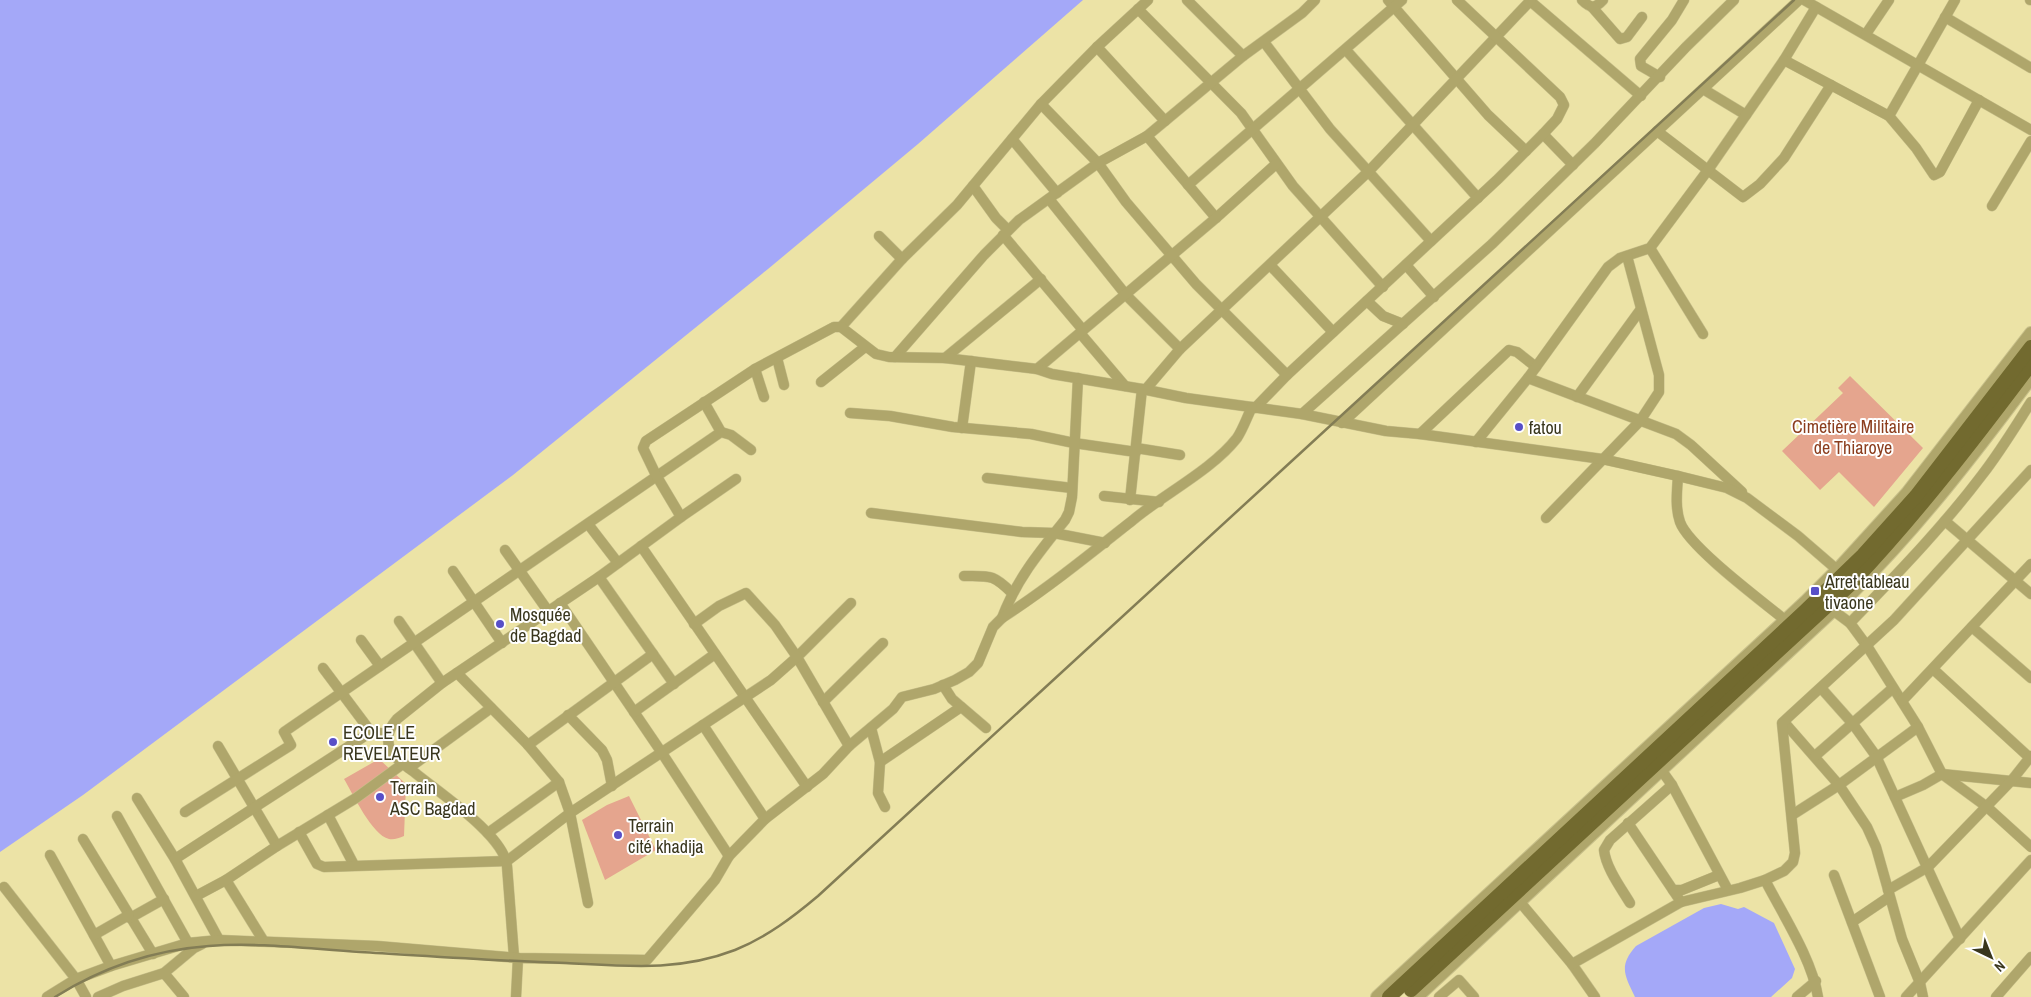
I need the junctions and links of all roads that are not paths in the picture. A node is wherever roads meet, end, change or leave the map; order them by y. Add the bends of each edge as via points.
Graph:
1 (1148, 0) edge
2 (1187, 0) edge
3 (1316, 0) edge
4 (1457, 0) edge
5 (1530, 0) edge
6 (1582, 0) edge
7 (1603, 0) edge
8 (1684, 0) edge
9 (1734, 0) edge
10 (1798, 0) edge
11 (1804, 0) edge
12 (1889, 0) edge
13 (1955, 0) edge
14 (1395, 2) edge
15 (1592, 7) junction
16 (1816, 7) junction
17 (1138, 9) junction
18 (1946, 17) junction
19 (1642, 18) dead end
20 (1866, 34) junction
21 (1496, 37) junction
22 (1264, 42) junction
23 (1097, 47) junction
24 (1346, 50) junction
25 (1244, 56) junction
26 (1784, 60) junction
27 (1919, 65) junction
28 (2031, 68) edge
29 (1660, 77) junction
30 (1458, 78) junction
31 (1211, 84) junction
32 (1831, 84) junction
33 (1703, 89) junction
34 (1299, 90) junction
35 (1641, 96) junction
36 (1979, 100) junction
37 (1041, 104) junction
38 (1746, 115) junction
39 (1889, 116) junction
40 (1165, 121) junction
41 (1412, 126) junction
42 (1253, 129) junction
43 (1657, 130) junction
44 (2031, 130) edge
45 (1543, 134) junction
46 (1147, 136) junction
47 (1012, 139) junction
48 (2031, 141) edge
49 (1526, 151) junction
50 (1098, 163) junction
51 (1276, 164) junction
52 (1573, 165) junction
53 (1708, 170) junction
54 (1369, 172) junction
55 (1188, 185) junction
56 (973, 186) junction
57 (1053, 196) junction
58 (1478, 198) junction
59 (1992, 206) dead end
60 (1216, 218) junction
61 (1321, 218) junction
62 (1006, 232) junction
63 (879, 236) dead end
64 (1431, 241) junction
65 (1650, 248) junction
66 (1171, 255) junction
67 (1627, 256) junction
68 (902, 259) junction
69 (1270, 265) junction
70 (1406, 265) junction
71 (1041, 279) junction
72 (1383, 287) junction
73 (1126, 295) junction
74 (1434, 296) junction
75 (1367, 301) junction
76 (1641, 309) junction
77 (1222, 311) junction
78 (1383, 316) junction
79 (1403, 324) junction
80 (841, 327) junction
81 (1082, 332) junction
82 (1333, 332) junction
83 (2031, 333) edge
84 (1702, 334) dead end
85 (1386, 338) junction
86 (865, 347) junction
87 (2031, 347) edge
88 (1180, 349) junction
89 (895, 357) junction
90 (777, 358) junction
91 (945, 358) junction
92 (971, 361) junction
93 (2031, 364) edge
94 (1536, 367) junction
95 (1037, 369) junction
96 (756, 370) junction
97 (1287, 375) junction
98 (1078, 378) junction
99 (1528, 378) junction
100 (2031, 378) edge
101 (822, 382) dead end
102 (784, 385) dead end
103 (1125, 386) junction
104 (1144, 389) junction
105 (764, 397) dead end
106 (1577, 397) junction
107 (704, 402) junction
108 (2031, 402) edge
109 (1254, 407) junction
110 (850, 413) dead end
111 (1302, 414) junction
112 (1640, 421) junction
113 (1342, 423) junction
114 (962, 428) junction
115 (721, 432) junction
116 (1485, 432) junction
117 (1420, 434) junction
118 (1476, 442) junction
119 (1074, 443) junction
120 (1496, 445) junction
121 (752, 450) dead end
122 (1136, 450) junction
123 (1180, 455) dead end
124 (1602, 459) junction
125 (2031, 470) edge
126 (656, 475) junction
127 (1678, 476) junction
128 (736, 478) dead end
129 (987, 478) dead end
130 (1072, 488) junction
131 (1104, 496) dead end
132 (1747, 498) junction
133 (1130, 500) junction
134 (1159, 502) junction
135 (871, 513) dead end
136 (681, 516) junction
137 (1546, 518) dead end
138 (1945, 521) junction
139 (588, 524) junction
140 (1054, 534) junction
141 (1968, 539) junction
142 (1105, 543) junction
143 (641, 546) junction
144 (505, 550) dead end
145 (618, 563) junction
146 (2031, 564) edge
147 (519, 570) junction
148 (453, 571) dead end
149 (1840, 572) junction
150 (964, 576) dead end
151 (599, 577) junction
152 (2016, 580) junction
153 (1012, 593) junction
154 (2031, 594) edge
155 (474, 601) junction
156 (560, 603) junction
157 (851, 603) dead end
158 (1834, 611) junction
159 (548, 612) junction
160 (1002, 618) junction
161 (1785, 620) junction
162 (399, 621) dead end
163 (1850, 623) junction
164 (694, 624) junction
165 (1972, 627) junction
166 (1798, 639) junction
167 (361, 640) dead end
168 (414, 642) junction
169 (502, 643) junction
170 (884, 643) dead end
171 (1867, 646) junction
172 (653, 654) junction
173 (715, 654) junction
174 (797, 657) junction
175 (380, 666) junction
176 (323, 668) dead end
177 (1933, 669) junction
178 (457, 673) junction
179 (2031, 678) edge
180 (613, 682) junction
181 (442, 683) junction
182 (674, 684) junction
183 (943, 685) junction
184 (1821, 688) junction
185 (1893, 688) junction
186 (341, 692) junction
187 (744, 696) junction
188 (1902, 701) junction
189 (823, 702) junction
190 (961, 707) junction
191 (491, 708) junction
192 (634, 712) junction
193 (568, 716) junction
194 (1784, 722) junction
195 (1853, 724) junction
196 (703, 725) junction
197 (1918, 727) junction
198 (872, 728) junction
199 (986, 728) dead end
200 (371, 732) junction
201 (388, 734) junction
202 (528, 745) junction
203 (218, 746) dead end
204 (849, 746) junction
205 (662, 753) junction
206 (1815, 756) junction
207 (1876, 756) junction
208 (2030, 757) edge
209 (880, 762) junction
210 (406, 766) junction
211 (1662, 771) junction
212 (1942, 774) junction
213 (237, 780) junction
214 (2012, 780) junction
215 (559, 782) junction
216 (2031, 783) edge
217 (1672, 785) junction
218 (612, 786) junction
219 (1839, 786) junction
220 (807, 787) junction
221 (1895, 797) junction
222 (137, 798) dead end
223 (885, 807) dead end
224 (1986, 807) junction
225 (253, 808) junction
226 (185, 812) dead end
227 (570, 813) junction
228 (328, 815) junction
229 (118, 816) dead end
230 (1792, 816) junction
231 (765, 820) junction
232 (1628, 822) junction
233 (299, 832) junction
234 (488, 833) junction
235 (83, 839) dead end
236 (277, 846) junction
237 (2031, 847) edge
238 (50, 856) dead end
239 (729, 856) junction
240 (175, 859) junction
241 (2031, 860) edge
242 (506, 861) junction
243 (354, 865) junction
244 (1928, 868) junction
245 (1719, 875) junction
246 (1834, 875) dead end
247 (226, 880) junction
248 (1765, 880) junction
249 (4, 887) dead end
250 (1673, 890) junction
251 (1728, 890) junction
252 (1889, 894) junction
253 (196, 896) junction
254 (164, 899) junction
255 (1520, 902) junction
256 (1681, 902) junction
257 (588, 903) dead end
258 (1630, 903) dead end
259 (1499, 915) junction
260 (130, 916) junction
261 (1852, 922) junction
262 (94, 935) junction
263 (1960, 939) junction
264 (219, 940) junction
265 (263, 940) junction
266 (188, 943) junction
267 (203, 943) junction
268 (153, 954) junction
269 (516, 957) junction
270 (2031, 958) edge
271 (1572, 964) junction
272 (111, 966) junction
273 (164, 973) junction
274 (76, 979) junction
275 (1816, 981) junction
276 (1920, 983) junction
277 (123, 986) junction
278 (47, 997) edge
279 (86, 997) edge
280 (98, 997) edge
281 (127, 997) edge
282 (184, 997) edge
283 (516, 997) edge
284 (1377, 997) edge
285 (1389, 997) edge
286 (1403, 997) edge
287 (1418, 997) edge
288 (1439, 997) edge
289 (1474, 997) edge
290 (1594, 997) edge
291 (1797, 997) edge
292 (1818, 997) edge
293 (1880, 997) edge
294 (1906, 997) edge
295 (1922, 997) edge
296 (1996, 997) edge

1 - 17 street
2 - 25 street
3 - 22 street
4 - 21 street
5 - 21 street
5 - 35 street
6 - 15 street
7 - 15 street
8 - 29 street via 1640,59 1641,66
9 - 29 street
10 - 33 street
11 - 16 street
12 - 20 street
13 - 18 street
14 - 24 street
14 - 30 street
15 - 19 street via 1620,39 1628,36
16 - 20 street
16 - 26 street
17 - 23 street
17 - 31 street
18 - 27 street
18 - 28 street
20 - 27 street
21 - 30 street
21 - 45 street via 1563,100 1562,112
22 - 25 street
22 - 34 street
23 - 37 street
23 - 40 street
24 - 34 street
24 - 41 street
25 - 31 street
26 - 32 street
26 - 38 street
27 - 36 street
27 - 39 street
29 - 35 street
30 - 41 street
30 - 49 street via 1488,115
31 - 40 street
31 - 42 street
32 - 39 street
32 - 53 street via 1784,158 1746,196 1739,196
33 - 38 street
33 - 43 street
34 - 42 street
34 - 54 street
35 - 52 street
36 - 39 street via 1938,174 1932,173
36 - 44 street
37 - 47 street
37 - 50 street
38 - 53 street
40 - 46 street
41 - 54 street
41 - 58 street
42 - 51 street
42 - 55 street
43 - 53 street
43 - 113 street
45 - 49 street
45 - 52 street
46 - 50 street
46 - 55 street
47 - 56 street
47 - 57 street
48 - 59 street
49 - 58 street
50 - 57 street
50 - 66 street
51 - 60 street
51 - 61 street
52 - 74 street
53 - 65 street
54 - 61 street
54 - 64 street
55 - 60 street
56 - 62 street
56 - 68 street
57 - 62 street
57 - 73 street
58 - 64 street
60 - 66 street
61 - 69 street
61 - 72 street
62 - 71 street
62 - 89 street
63 - 68 street
64 - 70 street
65 - 67 street
65 - 84 street
66 - 73 street
66 - 77 street
67 - 76 street
67 - 94 street via 1608,267
68 - 80 street
69 - 77 street
69 - 82 street
70 - 72 street
70 - 74 street
71 - 81 street
71 - 91 street
72 - 75 street
73 - 81 street
73 - 88 street
74 - 79 street
75 - 78 street
75 - 82 street
76 - 106 street
76 - 112 street via 1660,385 1659,392
77 - 88 street
77 - 97 street
78 - 79 street
78 - 85 street
79 - 85 street
80 - 86 street
80 - 90 street via 826,330
81 - 95 street
81 - 103 street
82 - 97 street
83 - 149 street via 1916,483
85 - 111 street
86 - 89 street via 876,354
86 - 101 street
87 - 149 highway via 1922,488
88 - 104 street
89 - 91 street
90 - 96 street
90 - 102 street
91 - 92 street
92 - 95 street
92 - 114 street
93 - 166 highway via 1909,520
94 - 99 street
94 - 117 street via 1517,352 1509,350
95 - 98 street
96 - 105 street
96 - 107 street
97 - 109 street
98 - 103 street
98 - 119 street
99 - 106 street
99 - 116 street
100 - 158 street via 1923,517
103 - 104 street
104 - 109 street
104 - 122 street
106 - 112 street
107 - 115 street
107 - 126 street via 646,440 643,445
108 - 138 street via 1983,474
109 - 111 street
109 - 134 street via 1238,436 1224,452
110 - 114 street
111 - 113 street
112 - 124 street
112 - 132 street via 1684,438
113 - 117 street
114 - 119 street via 1031,434
115 - 121 street
115 - 126 street
116 - 118 street
116 - 120 street
117 - 118 street
118 - 120 street
119 - 122 street
119 - 130 street
120 - 124 street
122 - 123 street
122 - 133 street
124 - 127 street
124 - 137 street
125 - 141 street
126 - 136 street
126 - 139 street
127 - 132 street via 1727,488
127 - 161 street via 1677,502 1684,531 1700,549
128 - 136 street
129 - 130 street
130 - 140 street via 1069,512
131 - 133 street
132 - 149 street
133 - 134 street
134 - 142 street
135 - 140 street
136 - 143 street
138 - 141 street
138 - 163 street
139 - 145 street
139 - 147 street
140 - 142 street
140 - 153 street
141 - 152 street
141 - 171 street
142 - 160 street
143 - 145 street
143 - 164 street
144 - 147 street
145 - 151 street
146 - 152 street
147 - 155 street
147 - 159 street
148 - 155 street
149 - 161 street
149 - 285 highway
150 - 153 street via 998,579
151 - 156 street
151 - 172 street
152 - 154 street
152 - 165 street
153 - 160 street
155 - 168 street
155 - 169 street
156 - 159 street
156 - 180 street
157 - 174 street
158 - 163 street
158 - 166 street
159 - 169 street
160 - 183 street via 993,627 978,663 956,680
161 - 284 street
162 - 168 street
163 - 171 street
164 - 173 street
164 - 174 street via 746,592 772,620
165 - 177 street
165 - 179 street
166 - 211 street
166 - 259 highway
167 - 175 street
168 - 175 street
168 - 181 street
169 - 178 street
170 - 189 street
171 - 184 street
171 - 185 street
172 - 180 street
172 - 182 street
173 - 182 street
173 - 187 street
174 - 187 street via 771,680
174 - 189 street
175 - 186 street
176 - 186 street
177 - 188 street
177 - 208 street
178 - 181 street
178 - 191 street
180 - 192 street
180 - 193 street
181 - 201 street via 397,719
182 - 192 street
183 - 190 street
183 - 198 street via 902,697
184 - 194 street
184 - 195 street
185 - 188 street
185 - 195 street
186 - 200 street
186 - 213 street via 284,732 291,745
187 - 196 street
187 - 220 street
188 - 197 street
189 - 204 street
190 - 199 street
190 - 209 street
191 - 202 street
191 - 210 street
192 - 205 street
193 - 202 street
193 - 218 street via 602,750 608,760
194 - 206 street
194 - 230 street via 1781,727
195 - 206 street
195 - 207 street
196 - 205 street
196 - 231 street
197 - 207 street
197 - 212 street
198 - 204 street
198 - 209 street
200 - 201 street
200 - 225 street
201 - 210 street via 391,751
202 - 215 street
203 - 213 street
204 - 220 street via 824,774
205 - 218 street
205 - 239 street
206 - 219 street
207 - 219 street
207 - 221 street
208 - 214 street
209 - 223 street via 878,793
210 - 228 street
210 - 234 street
211 - 217 street
211 - 255 street
212 - 214 street
212 - 221 street
212 - 224 street
213 - 225 street
213 - 226 street
214 - 216 street
214 - 224 street
215 - 227 street
215 - 234 street
217 - 232 street
217 - 245 street
218 - 227 street
219 - 230 street
219 - 252 street via 1867,827
220 - 231 street
221 - 244 street
222 - 240 street
224 - 237 street
224 - 244 street
225 - 236 street
225 - 240 street
227 - 242 street
227 - 257 street
228 - 233 street
228 - 243 street
229 - 254 street
230 - 248 street via 1793,862 1784,871
231 - 239 street
232 - 250 street
232 - 258 street via 1604,850
233 - 236 street
233 - 243 street via 317,864 324,867
234 - 242 street
235 - 260 street
236 - 247 street
238 - 262 street
239 - 269 street via 715,880 647,960
240 - 253 street
241 - 263 street
242 - 243 street
242 - 269 street
244 - 252 street
244 - 263 street
245 - 250 street via 1682,890
245 - 251 street
246 - 261 street
247 - 253 street
247 - 265 street
248 - 251 street
248 - 275 street
249 - 274 street
250 - 256 street
251 - 256 street
252 - 261 street
252 - 276 street via 1905,948
253 - 264 street
254 - 260 street
254 - 266 street
255 - 259 street
255 - 271 street
256 - 271 street
259 - 286 highway
259 - 287 street
260 - 262 street
260 - 268 street
261 - 293 street
262 - 272 street
263 - 276 street
264 - 265 street
264 - 267 street
265 - 269 street
266 - 267 street
266 - 268 street
267 - 273 street
268 - 272 street
269 - 283 street
270 - 296 street
271 - 290 street
272 - 274 street
273 - 277 street
273 - 282 street
274 - 278 street
274 - 279 street
275 - 291 street
275 - 292 street
276 - 294 street
276 - 295 street
277 - 280 street
277 - 281 street
288 - 289 street via 1459,980

